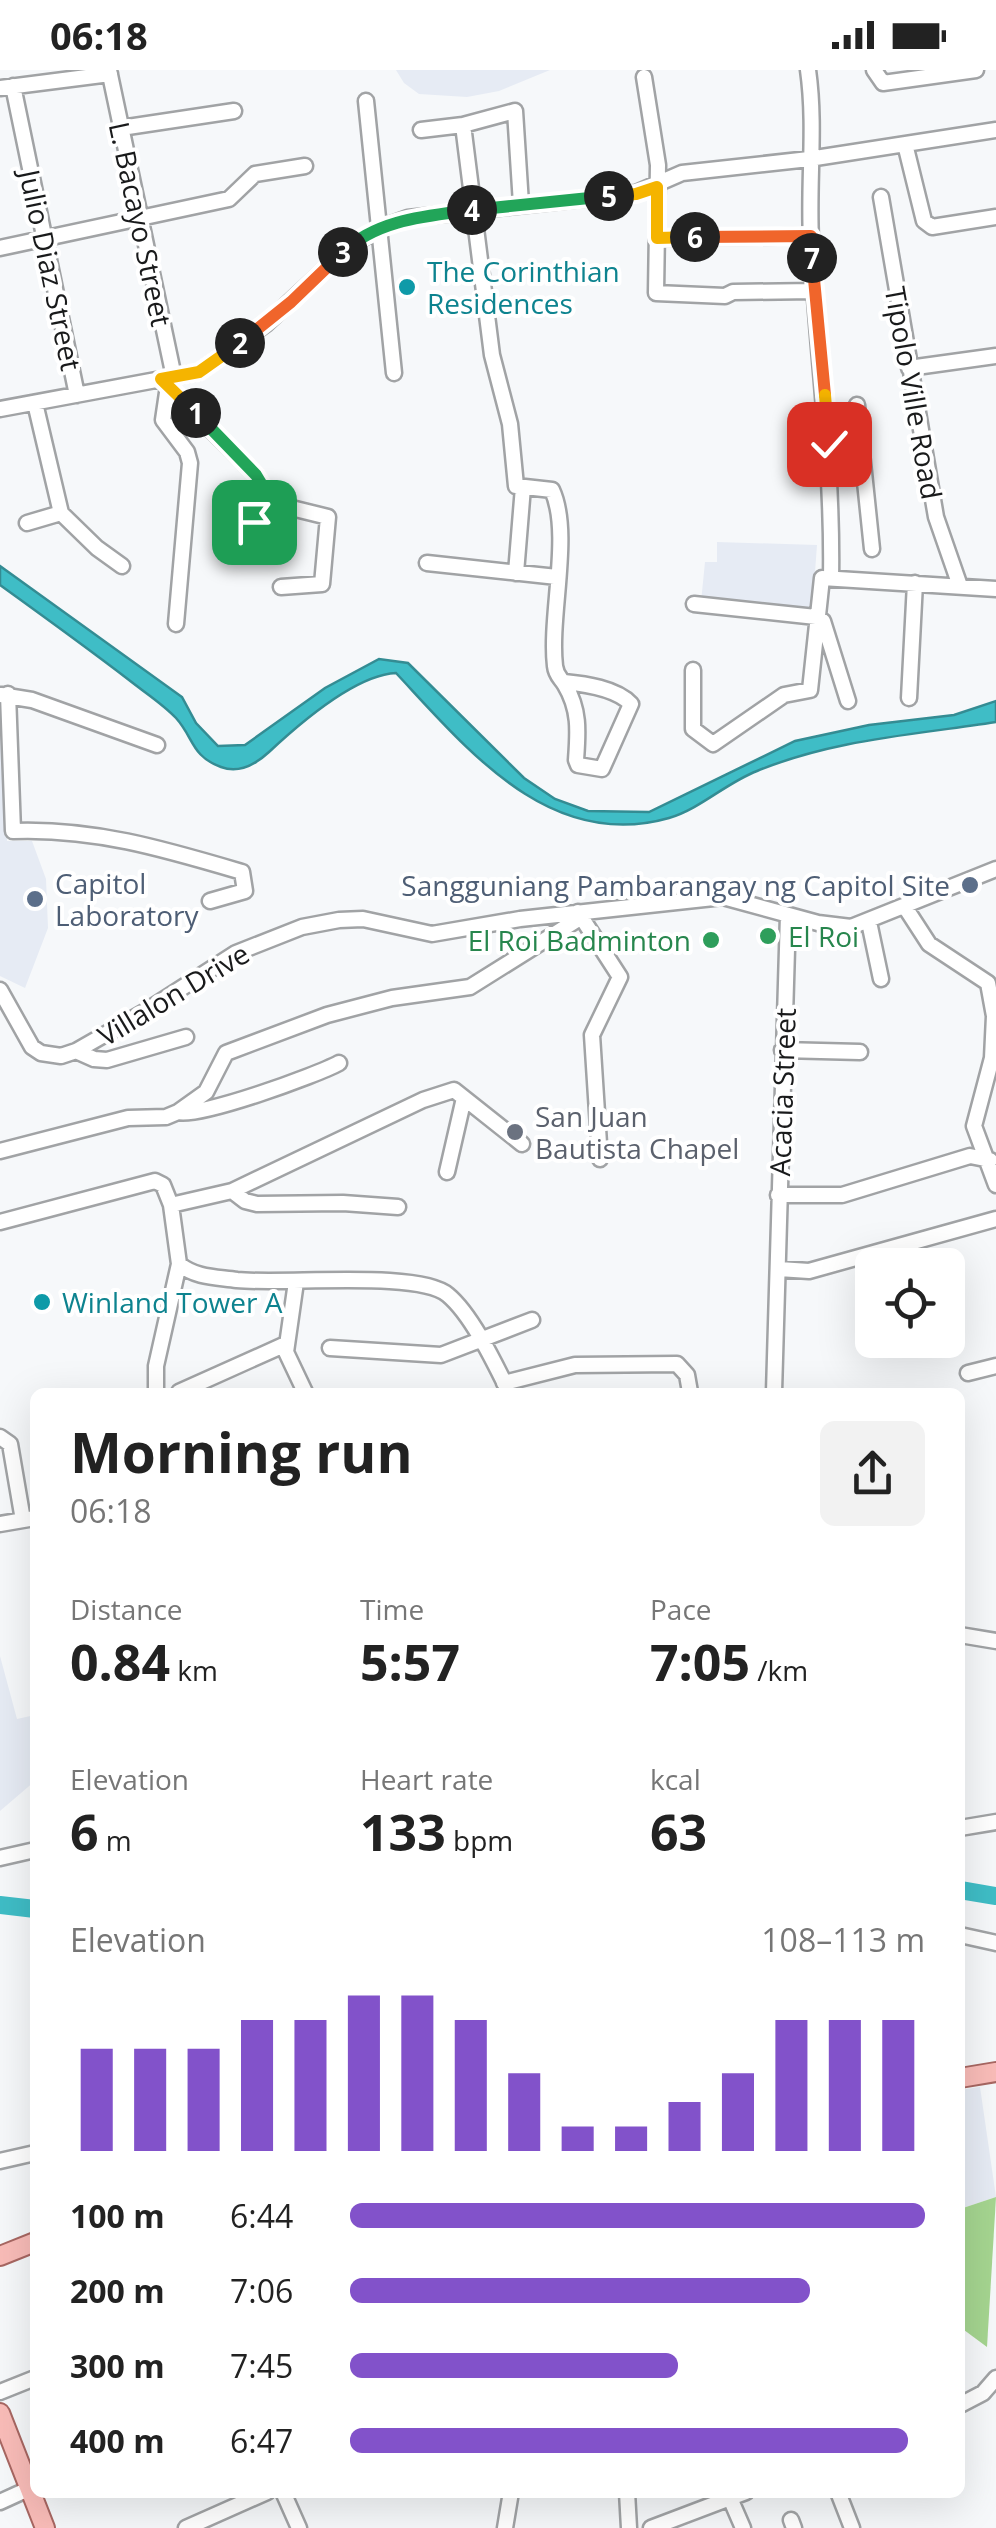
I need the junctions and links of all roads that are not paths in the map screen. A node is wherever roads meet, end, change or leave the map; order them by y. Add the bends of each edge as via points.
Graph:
1 (808, 70) edge
2 (874, 70) edge
3 (976, 70) edge
4 (110, 72) edge
5 (644, 77) dead end
6 (7, 87) edge
7 (366, 102) dead end
8 (234, 111) dead end
9 (463, 125) junction
10 (121, 128) junction
11 (421, 130) dead end
12 (996, 130) edge
13 (905, 144) junction
14 (809, 159) junction
15 (305, 166) dead end
16 (657, 187) junction
17 (880, 197) dead end
18 (522, 204) junction
19 (472, 210) junction
20 (140, 217) junction
21 (996, 217) edge
22 (381, 228) junction
23 (811, 236) junction
24 (44, 238) junction
25 (657, 238) junction
26 (0, 248) edge
27 (814, 290) junction
28 (996, 356) edge
29 (909, 368) junction
30 (394, 373) dead end
31 (168, 381) junction
32 (78, 395) junction
33 (35, 403) junction
34 (856, 405) dead end
35 (0, 409) edge
36 (860, 443) junction
37 (829, 444) junction
38 (523, 487) junction
39 (263, 502) junction
40 (62, 513) junction
41 (27, 523) dead end
42 (252, 540) dead end
43 (872, 549) dead end
44 (427, 563) dead end
45 (122, 566) dead end
46 (516, 572) junction
47 (557, 577) junction
48 (831, 578) junction
49 (915, 583) junction
50 (960, 586) junction
51 (281, 588) dead end
52 (996, 589) edge
53 (694, 604) dead end
54 (816, 618) junction
55 (176, 624) dead end
56 (693, 670) dead end
57 (564, 682) junction
58 (4, 694) edge
59 (910, 698) dead end
60 (848, 701) dead end
61 (157, 744) dead end
62 (996, 868) edge
63 (210, 901) dead end
64 (905, 907) junction
65 (579, 915) junction
66 (788, 915) junction
67 (869, 922) junction
68 (881, 979) dead end
69 (0, 982) edge
70 (0, 990) edge
71 (186, 1037) dead end
72 (782, 1050) junction
73 (76, 1051) junction
74 (860, 1052) dead end
75 (48, 1053) junction
76 (339, 1063) dead end
77 (464, 1098) junction
78 (178, 1112) junction
79 (522, 1144) dead end
80 (0, 1151) edge
81 (600, 1159) dead end
82 (990, 1159) edge
83 (447, 1172) dead end
84 (996, 1184) edge
85 (232, 1191) junction
86 (778, 1195) junction
87 (171, 1205) junction
88 (398, 1207) dead end
89 (996, 1220) edge
90 (0, 1222) edge
91 (179, 1264) junction
92 (779, 1269) junction
93 (296, 1282) junction
94 (532, 1320) dead end
95 (480, 1340) junction
96 (286, 1344) junction
97 (330, 1348) dead end
98 (996, 1366) edge
99 (968, 1373) dead end
100 (156, 1388) edge
101 (188, 1388) edge
102 (303, 1388) edge
103 (506, 1388) edge
104 (689, 1388) edge
105 (774, 1388) edge
106 (0, 1437) edge
107 (29, 1519) edge
108 (0, 1524) edge
109 (965, 1636) edge
110 (996, 1640) edge
111 (996, 1822) edge
112 (965, 1827) edge
113 (30, 1851) edge
114 (0, 1858) edge
115 (965, 1936) edge
116 (996, 1943) edge
117 (996, 2072) edge
118 (965, 2077) edge
119 (30, 2154) edge
120 (0, 2161) edge
121 (30, 2244) edge
122 (0, 2256) edge
123 (996, 2378) edge
124 (30, 2380) edge
125 (0, 2392) edge
126 (965, 2402) edge
127 (0, 2414) edge
128 (30, 2483) edge
129 (30, 2489) edge
130 (35, 2498) edge
131 (254, 2498) edge
132 (285, 2498) edge
133 (510, 2498) edge
134 (627, 2498) edge
135 (730, 2498) joint
136 (840, 2498) edge
137 (0, 2502) edge
138 (45, 2528) edge
139 (186, 2528) edge
140 (299, 2528) edge
141 (505, 2528) edge
142 (629, 2528) edge
143 (651, 2528) edge
144 (743, 2528) edge
145 (852, 2528) edge

1 - 14 street
2 - 3 street via 883,83
4 - 6 street
4 - 10 street, L. Bacayo Street
5 - 16 street
6 - 24 street, Julio Diaz Street
7 - 22 street
8 - 10 street
9 - 11 street
9 - 18 street via 515,111
9 - 19 street
10 - 20 street, L. Bacayo Street
12 - 13 street
13 - 14 street
13 - 21 street via 924,222 932,228
14 - 16 street via 682,173
14 - 23 street
15 - 20 street via 255,174 229,199
16 - 18 street
16 - 25 street
17 - 29 street, Tipolo Ville Road
18 - 19 street
19 - 22 street
19 - 38 street via 516,486
20 - 24 street
20 - 31 street, L. Bacayo Street
22 - 30 street
22 - 31 street via 351,245 230,351 199,372
23 - 25 street
23 - 27 street
24 - 26 street
24 - 32 street, Julio Diaz Street
25 - 27 street via 656,293
27 - 37 street
28 - 29 street
29 - 50 street, Tipolo Ville Road via 936,517
31 - 32 street
31 - 39 street via 256,475
31 - 55 street, L. Bacayo Street via 164,420 190,463
32 - 33 street
33 - 35 street
33 - 40 street
34 - 36 street
36 - 37 street
36 - 43 street
37 - 48 street
38 - 46 street
38 - 47 street via 552,490 556,500
39 - 42 street
39 - 51 street via 328,516 322,584
40 - 41 street
40 - 45 street
44 - 46 street
46 - 47 street
47 - 57 street via 555,671
48 - 49 street
48 - 54 street via 822,578
49 - 50 street
49 - 59 street
50 - 52 street
53 - 54 street
54 - 56 street via 810,690 784,695 714,744 692,728
54 - 60 street via 823,621
57 - 57 street via 579,718 578,765 602,769 631,704
58 - 61 street
58 - 63 street via 13,831 58,829 124,839 242,872 246,891
62 - 64 street, Villalon Drive
64 - 67 street, Villalon Drive
64 - 82 street via 929,944 988,983 992,1058 974,1126
65 - 66 street, Villalon Drive via 723,897
65 - 73 street, Villalon Drive via 446,933 352,918 302,927 236,953
65 - 78 street via 470,987 327,1015 226,1052 206,1092
65 - 81 street via 620,978 592,1034
66 - 67 street, Villalon Drive via 835,927
66 - 72 street, Acacia Street
67 - 68 street
69 - 75 street via 11,988
70 - 75 street via 32,1047
71 - 73 street via 107,1060
72 - 74 street
72 - 86 street, Acacia Street
73 - 75 street, Villalon Drive
76 - 78 street via 200,1112
77 - 79 street
77 - 83 street
77 - 85 street via 454,1090 442,1092
78 - 80 street
82 - 84 street
82 - 86 street via 970,1156 842,1195
85 - 87 street
85 - 88 street via 258,1204
86 - 92 street, Acacia Street
87 - 90 street via 155,1181
87 - 91 street
89 - 92 street via 810,1271
91 - 93 street via 203,1276
91 - 100 street
92 - 105 street, Acacia Street
93 - 95 street via 428,1285 458,1305
93 - 96 street
94 - 95 street
95 - 97 street via 441,1355
95 - 103 street
96 - 101 street
96 - 102 street
98 - 99 street
103 - 104 street via 575,1365 677,1364
106 - 107 street via 10,1444
107 - 108 street
109 - 110 street
111 - 112 street
113 - 114 street
115 - 116 street
117 - 118 main road
119 - 120 street
121 - 122 main road
123 - 126 street
124 - 125 street
127 - 128 main road
129 - 137 street
130 - 138 main road
131 - 139 street
132 - 140 street
133 - 141 street
134 - 142 street
135 - 143 street
135 - 144 street
136 - 145 street

